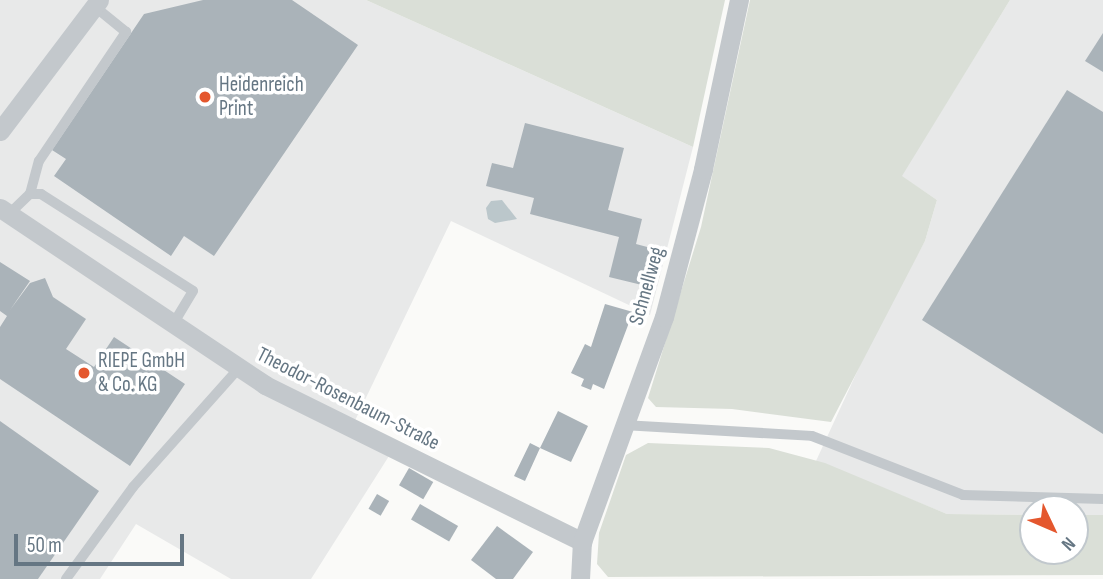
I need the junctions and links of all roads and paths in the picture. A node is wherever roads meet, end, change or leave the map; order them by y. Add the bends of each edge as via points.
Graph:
1 (739, 0) edge
2 (97, 3) edge
3 (0, 131) edge
4 (30, 194) junction
5 (4, 211) edge
6 (172, 324) junction
7 (238, 369) junction
8 (623, 425) junction
9 (1103, 499) edge
10 (582, 542) junction
11 (66, 579) edge
12 (580, 579) edge

1 - 8 street, Schnellweg via 703,169 664,317
2 - 3 street
2 - 4 lane via 126,32 39,161
4 - 5 lane
4 - 6 lane via 56,201 193,291
5 - 6 street, Theodor-Rosenbaum-Straße
6 - 7 street, Theodor-Rosenbaum-Straße
7 - 10 street, Theodor-Rosenbaum-Straße
7 - 11 lane via 133,487
8 - 9 lane via 812,436 963,495
8 - 10 street, Schnellweg
10 - 12 street, Schnellweg

